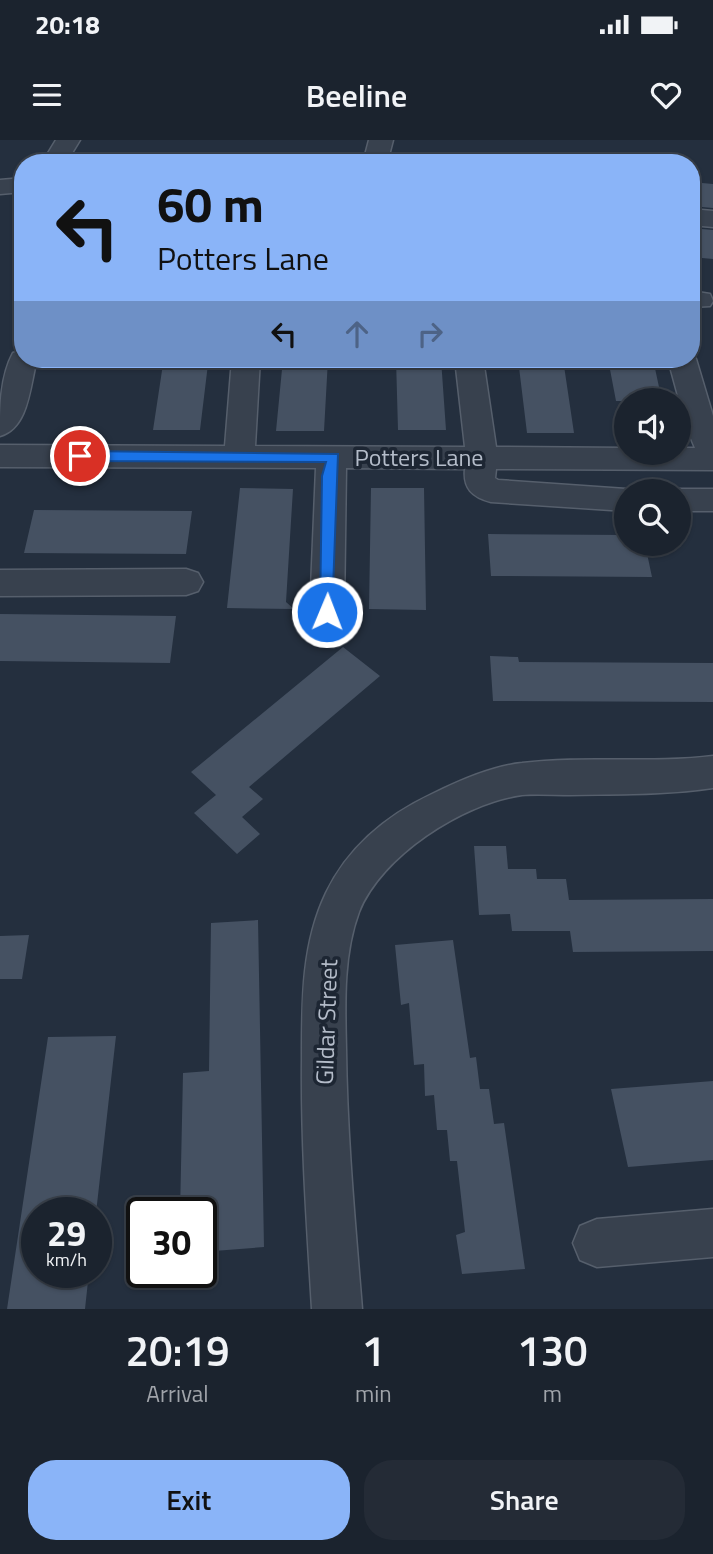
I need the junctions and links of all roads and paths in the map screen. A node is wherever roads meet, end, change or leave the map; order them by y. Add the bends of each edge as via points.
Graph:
1 (21, 368) edge
2 (245, 368) edge
3 (470, 368) edge
4 (685, 368) edge
5 (0, 426) edge
6 (0, 456) edge
7 (713, 456) edge
8 (239, 457) junction
9 (334, 457) junction
10 (482, 458) junction
11 (614, 499) edge
12 (691, 500) edge
13 (713, 500) edge
14 (186, 582) dead end
15 (0, 583) edge
16 (327, 612) dead end
17 (713, 772) edge
18 (713, 1233) edge
19 (597, 1243) dead end
20 (337, 1309) edge

1 - 5 street via 6,421
2 - 8 street
3 - 10 street
4 - 7 street
6 - 8 street, Potters Lane
7 - 10 street, Potters Lane
8 - 9 street, Potters Lane
9 - 10 street, Potters Lane
9 - 16 street via 329,476
10 - 11 street via 479,482 491,491
12 - 13 street
14 - 15 street
17 - 20 street, Gildar Street via 500,783 423,815 387,843 362,872 347,895 332,935 325,988 323,1116
18 - 19 street

